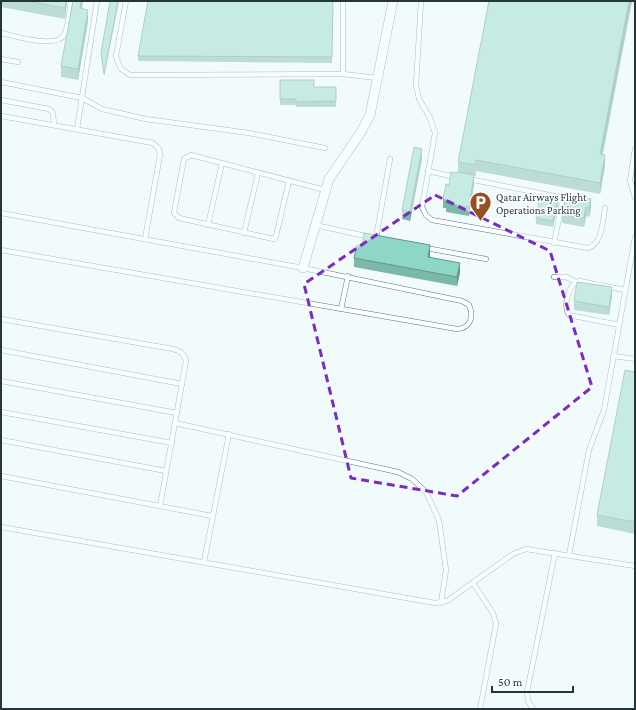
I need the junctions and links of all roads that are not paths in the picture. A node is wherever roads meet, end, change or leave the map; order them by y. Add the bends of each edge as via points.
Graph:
1 (71, 1) edge
2 (97, 1) edge
3 (126, 1) edge
4 (343, 1) edge
5 (393, 1) edge
6 (421, 1) edge
7 (1, 33) edge
8 (1, 60) edge
9 (18, 62) dead end
10 (343, 74) junction
11 (377, 78) junction
12 (1, 82) edge
13 (82, 98) junction
14 (1, 100) edge
15 (1, 116) edge
16 (54, 125) junction
17 (77, 129) junction
18 (325, 148) dead end
19 (635, 150) edge
20 (390, 158) dead end
21 (222, 164) junction
22 (428, 171) junction
23 (258, 173) junction
24 (458, 177) edge
25 (465, 178) edge
26 (289, 181) junction
27 (325, 190) junction
28 (635, 198) edge
29 (605, 208) dead end
30 (1, 213) edge
31 (208, 225) junction
32 (315, 225) junction
33 (244, 233) junction
34 (635, 237) edge
35 (376, 238) junction
36 (145, 239) junction
37 (383, 239) edge
38 (554, 243) junction
39 (420, 246) edge
40 (1, 250) edge
41 (486, 259) dead end
42 (303, 268) junction
43 (348, 276) junction
44 (554, 277) dead end
45 (576, 282) junction
46 (625, 290) junction
47 (342, 309) junction
48 (1, 319) edge
49 (619, 325) junction
50 (1, 350) edge
51 (613, 356) junction
52 (635, 359) edge
53 (1, 381) edge
54 (182, 384) junction
55 (1, 412) edge
56 (177, 413) junction
57 (175, 423) junction
58 (229, 434) junction
59 (1, 440) edge
60 (172, 443) junction
61 (166, 471) junction
62 (1, 476) edge
63 (160, 506) junction
64 (212, 516) junction
65 (1, 527) edge
66 (555, 553) junction
67 (569, 555) junction
68 (204, 562) junction
69 (635, 566) edge
70 (473, 583) junction
71 (441, 603) junction
72 (480, 709) edge
73 (533, 709) edge

1 - 7 lane via 66,31 60,39 50,43
2 - 13 lane
3 - 10 lane via 116,56 120,68 130,75
4 - 10 lane
5 - 11 street
6 - 22 lane via 416,85 419,99 435,133
8 - 9 lane
10 - 11 lane
11 - 27 street via 368,121 333,171
12 - 13 lane
13 - 17 lane
13 - 18 lane via 102,109 146,119 249,133
14 - 16 lane via 50,109
15 - 16 lane
16 - 17 lane
17 - 36 lane via 152,143 159,149
19 - 28 lane via 630,180
20 - 35 lane
21 - 23 lane
21 - 31 lane
21 - 31 lane via 191,155 184,159 174,213 179,218
22 - 24 lane
22 - 38 lane via 422,207 429,218
23 - 26 lane
23 - 33 lane
25 - 38 lane via 559,197 562,203
26 - 27 lane
26 - 33 lane via 275,238
27 - 32 street
29 - 38 lane via 598,242 594,246 585,248
30 - 36 lane
31 - 33 lane
32 - 35 lane
32 - 42 street
34 - 46 lane
35 - 37 lane
36 - 42 lane
39 - 41 lane
40 - 47 lane
42 - 43 lane
43 - 47 lane
43 - 47 lane via 462,300 469,305 472,314 469,324 457,329
44 - 45 lane
45 - 46 lane
45 - 49 lane via 570,289 567,308 569,315
46 - 49 lane
48 - 54 lane via 180,351 186,361
49 - 51 lane
50 - 54 lane
51 - 52 lane
51 - 67 lane via 604,410 589,450
53 - 56 lane
54 - 56 lane
55 - 60 lane
56 - 57 lane
57 - 58 lane
57 - 60 lane
58 - 64 lane
58 - 71 lane via 398,472 412,479 426,492 439,520 446,570
59 - 61 lane
60 - 61 lane
61 - 63 lane
62 - 63 lane
63 - 64 lane
64 - 68 lane
65 - 68 lane
66 - 67 lane
66 - 70 lane via 532,548 519,550
66 - 73 lane via 527,692 528,701
67 - 69 lane
68 - 71 lane
70 - 71 lane
70 - 72 lane via 493,613 496,624

